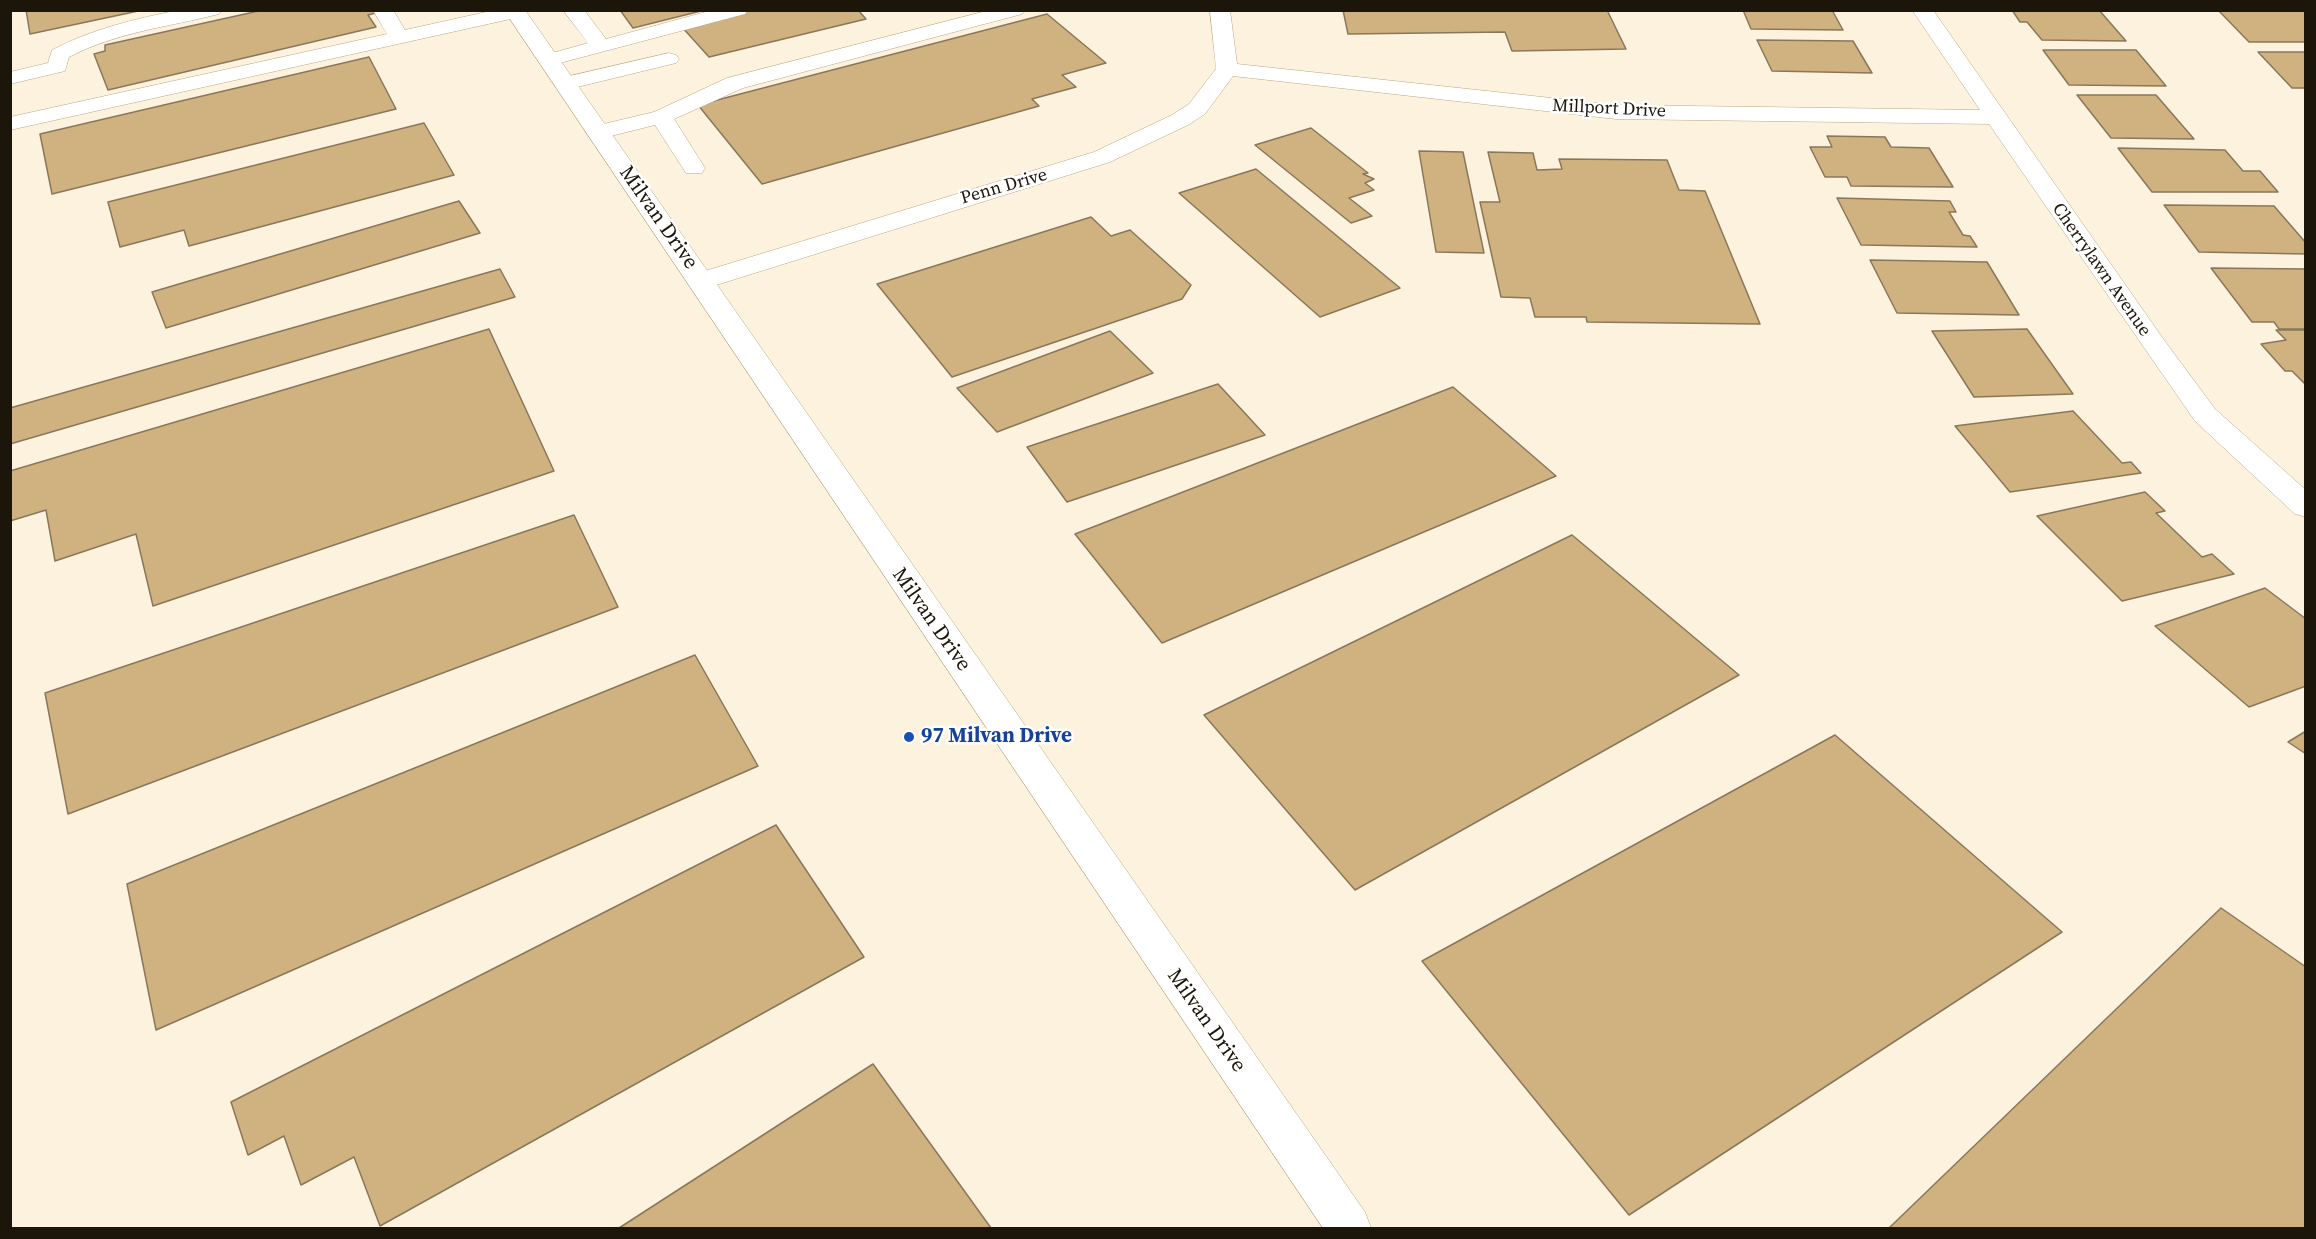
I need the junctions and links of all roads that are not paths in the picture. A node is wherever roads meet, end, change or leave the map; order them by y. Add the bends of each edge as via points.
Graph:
1 (212, 10) edge
2 (573, 10) edge
3 (738, 10) edge
4 (1015, 10) edge
5 (1220, 10) edge
6 (1922, 10) edge
7 (383, 11) edge
8 (515, 11) edge
9 (399, 37) junction
10 (601, 46) junction
11 (669, 59) dead end
12 (549, 60) junction
13 (58, 67) junction
14 (1227, 69) junction
15 (10, 78) edge
16 (565, 84) junction
17 (71, 110) junction
18 (661, 117) junction
19 (1994, 117) junction
20 (10, 124) edge
21 (599, 132) junction
22 (694, 168) dead end
23 (701, 281) junction
24 (2306, 507) edge
25 (1349, 1228) edge

1 - 13 lane via 79,42 59,54
2 - 10 lane
3 - 10 lane
4 - 18 lane via 735,82
5 - 14 street
6 - 19 street, Cherrylawn Avenue
7 - 9 lane
8 - 9 lane
8 - 12 street, Milvan Drive
9 - 17 lane
10 - 12 lane
11 - 16 lane
12 - 16 street, Milvan Drive
13 - 15 lane
13 - 17 lane
14 - 19 street, Millport Drive via 1531,105 1616,111
14 - 23 street, Penn Drive via 1197,109 1102,157
16 - 21 street, Milvan Drive
17 - 20 lane
18 - 21 lane
18 - 22 lane
19 - 24 street, Cherrylawn Avenue via 2205,415
21 - 23 street, Milvan Drive
23 - 25 street, Milvan Drive

